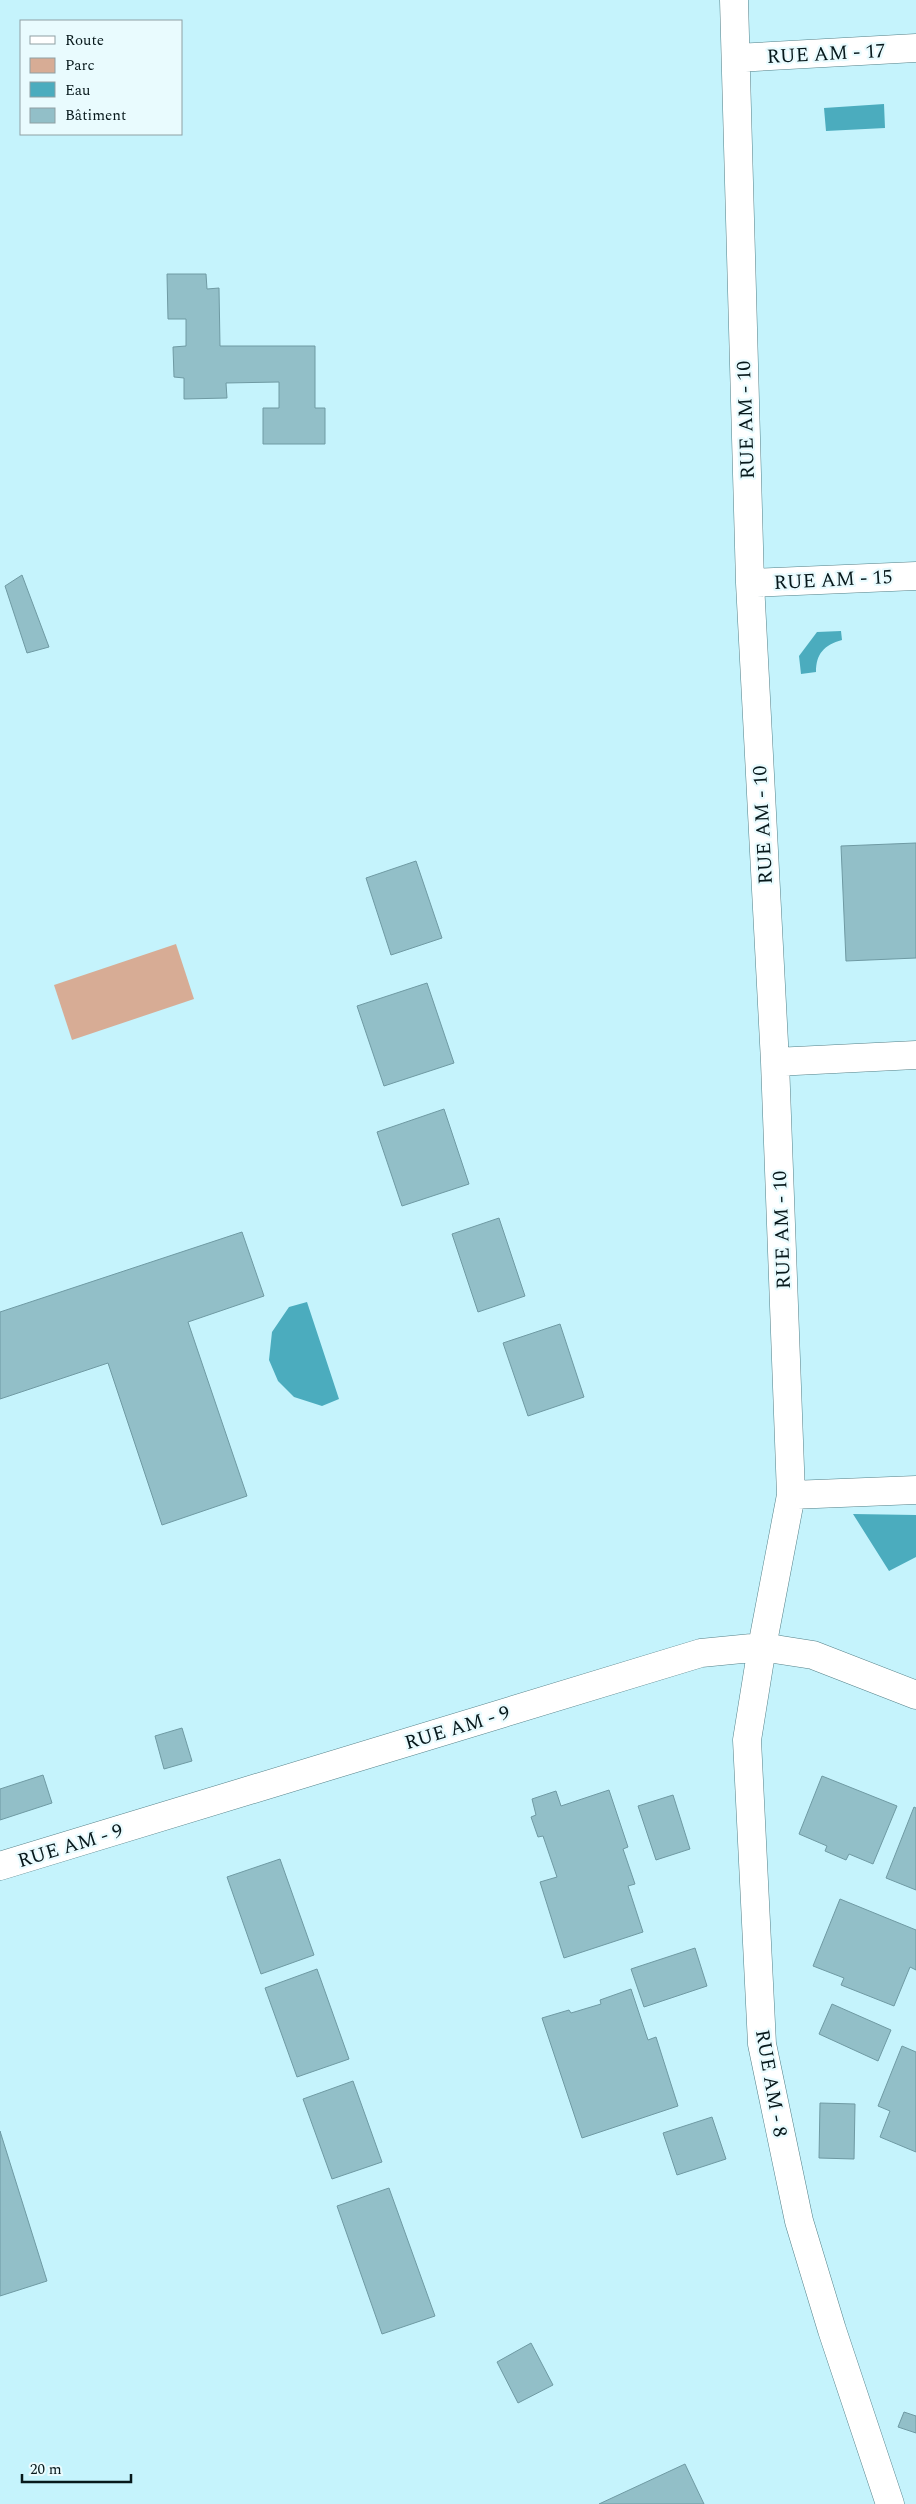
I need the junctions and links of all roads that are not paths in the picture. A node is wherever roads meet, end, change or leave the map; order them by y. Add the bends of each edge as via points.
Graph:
1 (734, 0) edge
2 (916, 48) edge
3 (736, 58) junction
4 (916, 576) edge
5 (750, 583) junction
6 (916, 1055) edge
7 (775, 1062) junction
8 (916, 1490) edge
9 (791, 1495) junction
10 (762, 1647) junction
11 (916, 1695) edge
12 (0, 1866) edge
13 (890, 2504) edge

1 - 3 street, RUE AM - 10
2 - 3 street, RUE AM - 17
3 - 5 street, RUE AM - 10
4 - 5 street, RUE AM - 15
5 - 7 street, RUE AM - 10
6 - 7 street
7 - 9 street, RUE AM - 10
8 - 9 street
9 - 10 street, RUE AM - 10
10 - 11 street, RUE AM - 9 via 813,1655
10 - 12 street, RUE AM - 9 via 701,1653
10 - 13 street, RUE AM - 8 via 748,1740 762,2044 800,2221 832,2330

